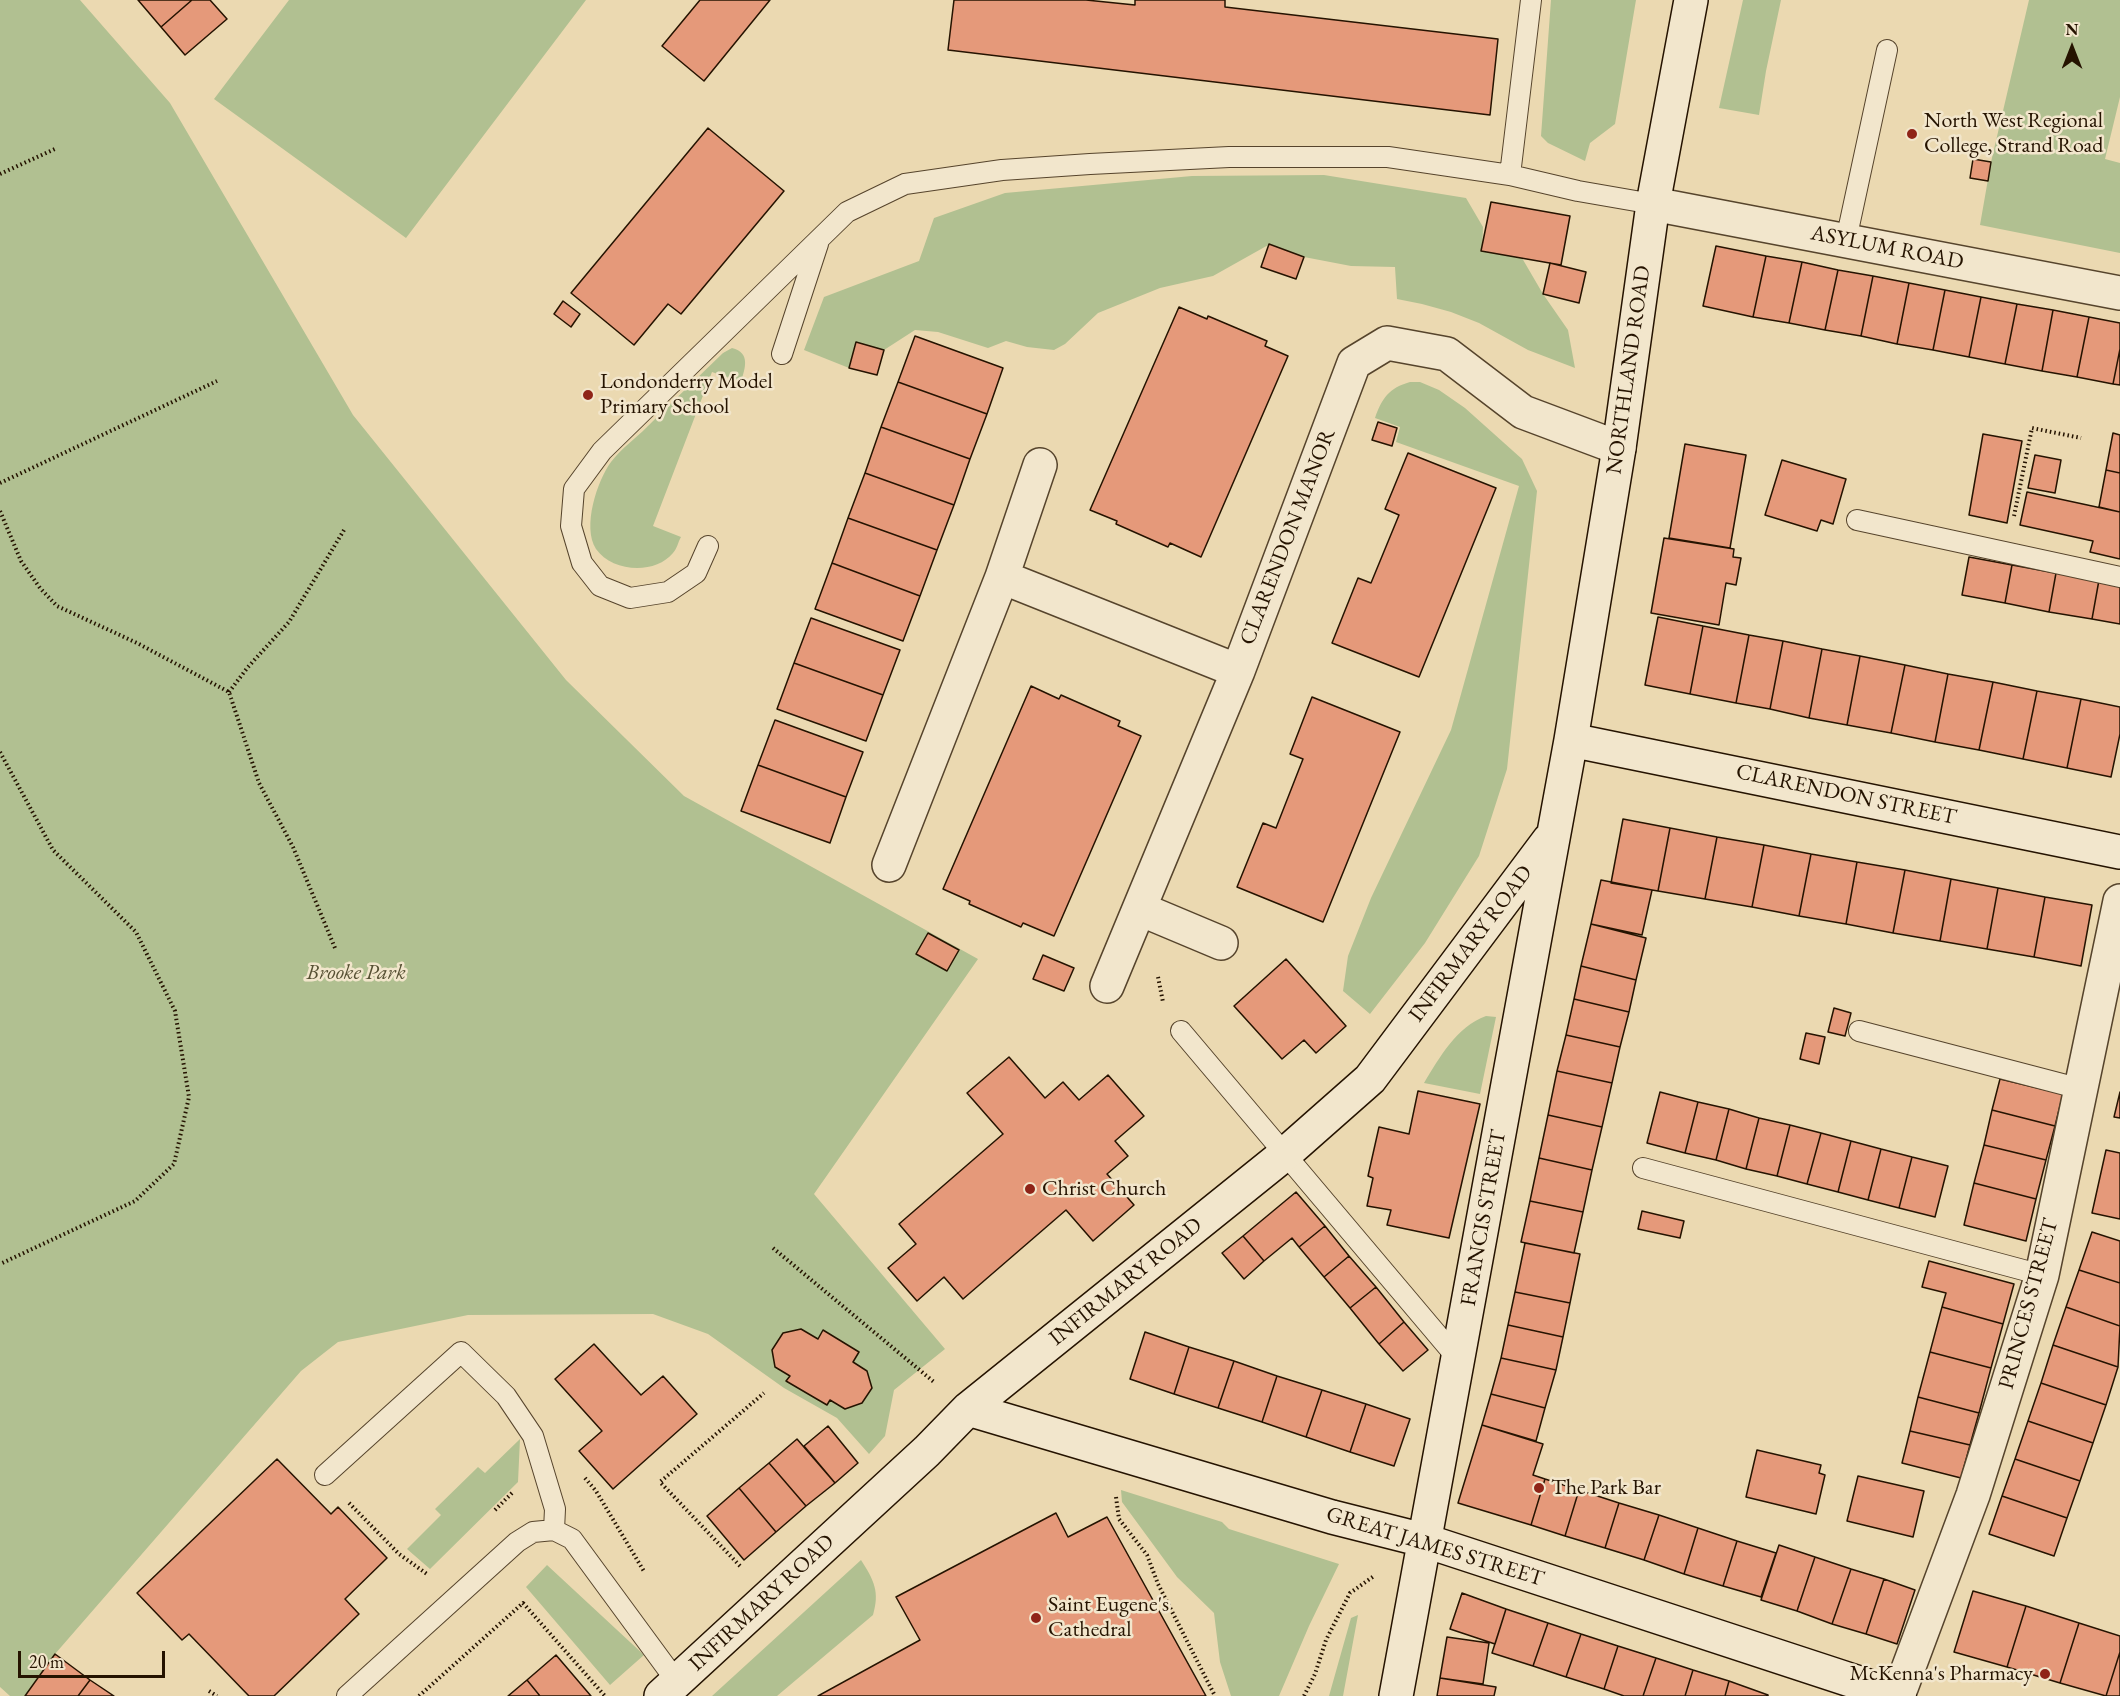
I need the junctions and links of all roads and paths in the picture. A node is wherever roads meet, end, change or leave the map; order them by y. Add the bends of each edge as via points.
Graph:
1 (1530, 0) edge
2 (1691, 0) edge
3 (1887, 50) dead end
4 (57, 148) dead end
5 (0, 174) edge
6 (1510, 175) junction
7 (1653, 204) junction
8 (1846, 240) junction
9 (818, 241) junction
10 (2120, 293) edge
11 (782, 354) dead end
12 (217, 381) dead end
13 (2081, 438) dead end
14 (1619, 448) junction
15 (1040, 465) dead end
16 (0, 483) edge
17 (0, 511) edge
18 (1857, 520) dead end
19 (344, 530) dead end
20 (708, 546) dead end
21 (2007, 552) junction
22 (1002, 577) junction
23 (2120, 577) edge
24 (1238, 671) junction
25 (229, 692) junction
26 (1571, 740) junction
27 (0, 752) edge
28 (1554, 834) junction
29 (2120, 852) edge
30 (889, 865) dead end
31 (2120, 901) edge
32 (1154, 915) junction
33 (1221, 944) dead end
34 (335, 948) dead end
35 (1107, 986) dead end
36 (1181, 1030) joint
37 (1859, 1030) dead end
38 (2081, 1089) junction
39 (1286, 1154) junction
40 (1643, 1168) dead end
41 (773, 1248) dead end
42 (0, 1264) edge
43 (2042, 1275) junction
44 (1458, 1359) junction
45 (764, 1393) dead end
46 (968, 1409) junction
47 (1109, 1451) junction
48 (325, 1475) dead end
49 (554, 1530) junction
50 (1423, 1540) junction
51 (770, 1597) junction
52 (669, 1689) edge
53 (209, 1691) dead end
54 (217, 1696) edge
55 (346, 1696) edge
56 (419, 1696) edge
57 (604, 1696) edge
58 (1215, 1696) edge
59 (1304, 1696) edge
60 (1396, 1696) edge
61 (1898, 1696) edge

1 - 6 lane
2 - 7 main road, NORTHLAND ROAD
3 - 8 lane
4 - 5 path
6 - 7 lane
6 - 9 lane via 1388,157 1229,157 1002,170 905,184 847,212
7 - 8 main road, ASYLUM ROAD
7 - 14 main road, NORTHLAND ROAD
8 - 10 main road, ASYLUM ROAD
9 - 11 lane
9 - 20 lane via 602,451 574,489 571,526 582,563 600,586 630,598 668,592 696,573
12 - 16 path
13 - 21 path via 2032,428
14 - 24 main road, CLARENDON MANOR via 1524,412 1446,354 1387,343 1354,363
14 - 26 main road, NORTHLAND ROAD
15 - 22 main road
17 - 25 path via 21,561 57,606
18 - 21 lane
19 - 25 path via 289,622
21 - 23 lane
22 - 24 main road
22 - 30 main road
24 - 32 main road, CLARENDON MANOR
25 - 34 path via 259,783 293,847
26 - 28 main road, FRANCIS STREET
26 - 29 main road, CLARENDON STREET
27 - 42 path via 53,850 136,932 175,1011 189,1097 174,1164 135,1201
28 - 39 main road, INFIRMARY ROAD via 1370,1079
28 - 44 main road, FRANCIS STREET
31 - 38 main road, PRINCES STREET
32 - 33 main road
32 - 35 main road, CLARENDON MANOR
32 - 36 path via 1153,956 1164,1003
36 - 39 lane
37 - 38 lane
38 - 43 main road, PRINCES STREET
39 - 44 lane
39 - 46 main road, INFIRMARY ROAD
40 - 43 lane
41 - 46 path
43 - 61 main road, PRINCES STREET via 1973,1496
44 - 50 main road, FRANCIS STREET
45 - 51 path via 660,1482
46 - 47 main road, GREAT JAMES STREET
46 - 51 main road, INFIRMARY ROAD
47 - 50 main road, GREAT JAMES STREET
47 - 58 path via 1119,1519 1147,1556
48 - 49 lane via 460,1352 506,1396 533,1436 555,1509
49 - 52 lane via 572,1539
49 - 55 lane via 533,1532 517,1542
50 - 59 path via 1350,1593
50 - 60 main road, FRANCIS STREET
50 - 61 main road, GREAT JAMES STREET
51 - 52 main road, INFIRMARY ROAD
53 - 54 path
56 - 57 path via 523,1603

